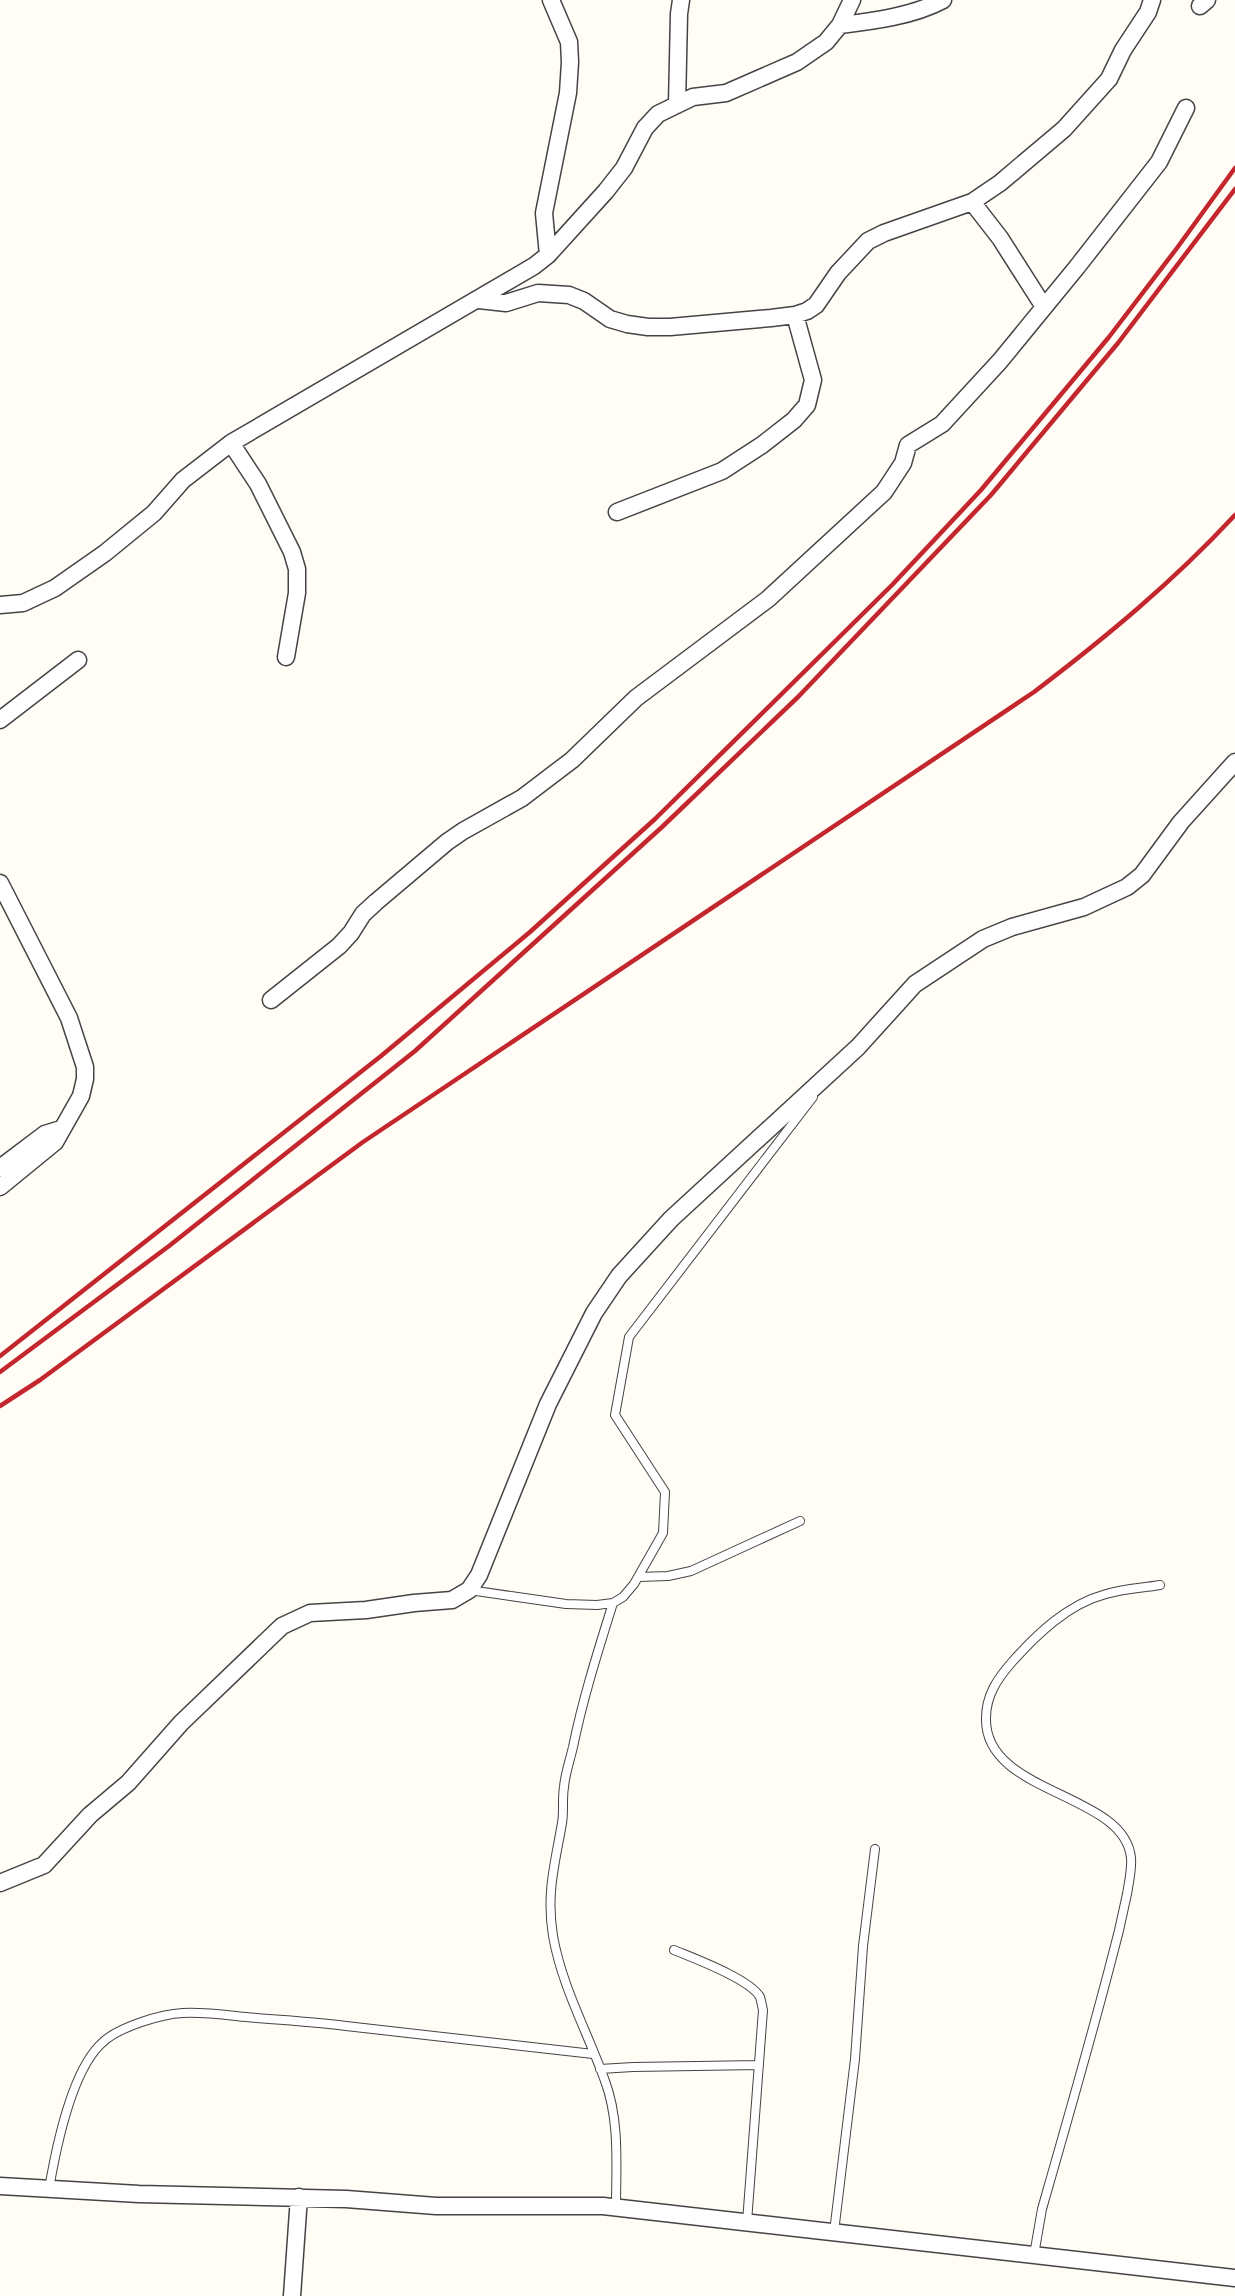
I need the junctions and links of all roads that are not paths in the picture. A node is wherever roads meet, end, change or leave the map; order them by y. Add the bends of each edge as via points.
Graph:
1 (551, 0) edge
2 (681, 0) edge
3 (852, 0) edge
4 (944, 0) edge
5 (1152, 0) edge
6 (840, 26) junction
7 (677, 105) junction
8 (1186, 108) dead end
9 (972, 202) junction
10 (548, 255) junction
11 (479, 300) junction
12 (1044, 307) junction
13 (795, 315) junction
14 (231, 443) junction
15 (617, 512) dead end
16 (0, 605) edge
17 (286, 657) dead end
18 (78, 660) dead end
19 (0, 720) edge
20 (1235, 762) edge
21 (0, 883) edge
22 (271, 1000) dead end
23 (834, 1069) junction
24 (61, 1129) junction
25 (0, 1168) edge
26 (0, 1187) edge
27 (800, 1521) dead end
28 (639, 1578) junction
29 (1160, 1585) dead end
30 (469, 1590) junction
31 (613, 1602) junction
32 (875, 1849) dead end
33 (0, 1883) edge
34 (674, 1950) dead end
35 (593, 2054) junction
36 (759, 2065) junction
37 (600, 2069) junction
38 (0, 2186) edge
39 (49, 2188) junction
40 (299, 2197) junction
41 (616, 2208) junction
42 (747, 2222) junction
43 (834, 2232) junction
44 (1034, 2255) junction
45 (1235, 2278) edge
46 (292, 2296) edge

1 - 10 street via 569,42 570,62 568,93 544,213
2 - 7 street
3 - 6 street
4 - 6 street via 899,15
5 - 9 street via 1102,90 1064,129
6 - 7 street via 826,42 797,62 726,93 693,97
7 - 10 street via 658,114 645,128 624,168
8 - 12 street via 1159,162
9 - 12 street
9 - 13 street via 868,241 838,273 816,305
10 - 11 street
11 - 13 street via 506,303 538,293 569,295 610,319 648,327
11 - 14 street
12 - 22 street via 942,424 908,445 900,469 884,492 768,599 636,698 556,773 447,842 363,914 339,946
13 - 15 street via 813,380 807,405 794,420 722,471
14 - 16 street via 183,480 154,513 72,576 23,603
14 - 17 street via 258,484 297,569
18 - 19 street
20 - 23 street via 1127,887 1084,907 1012,927 960,953 915,984
21 - 24 street via 69,1018 85,1067 81,1096
23 - 28 lane via 629,1337 615,1415 665,1492 663,1533
23 - 30 street via 671,1219 619,1276 594,1313 548,1404 479,1575
24 - 25 street via 45,1134
24 - 26 street via 55,1142
27 - 28 lane via 691,1571
28 - 31 lane via 623,1597
29 - 44 lane via 1105,1594 1066,1612 1032,1640 1010,1665 987,1702 986,1730 991,1744 1006,1762 1038,1784 1114,1824 1122,1833 1131,1858 1120,1928 1042,2209
30 - 31 lane via 566,1604
30 - 33 street via 452,1600 310,1613 282,1626 181,1723 128,1783 90,1815 44,1865
31 - 35 lane via 576,1731 550,1879 553,1936
32 - 43 lane
34 - 36 lane via 722,1970 753,1988 760,1997 763,2010
35 - 37 lane
35 - 39 lane via 310,2022 168,2015 128,2027 104,2041 89,2057 57,2146
36 - 37 lane
36 - 42 lane
37 - 41 lane via 616,2133
38 - 39 street
39 - 40 street
40 - 41 street via 436,2206
40 - 46 street
41 - 42 street
42 - 43 street
43 - 44 street
44 - 45 street

